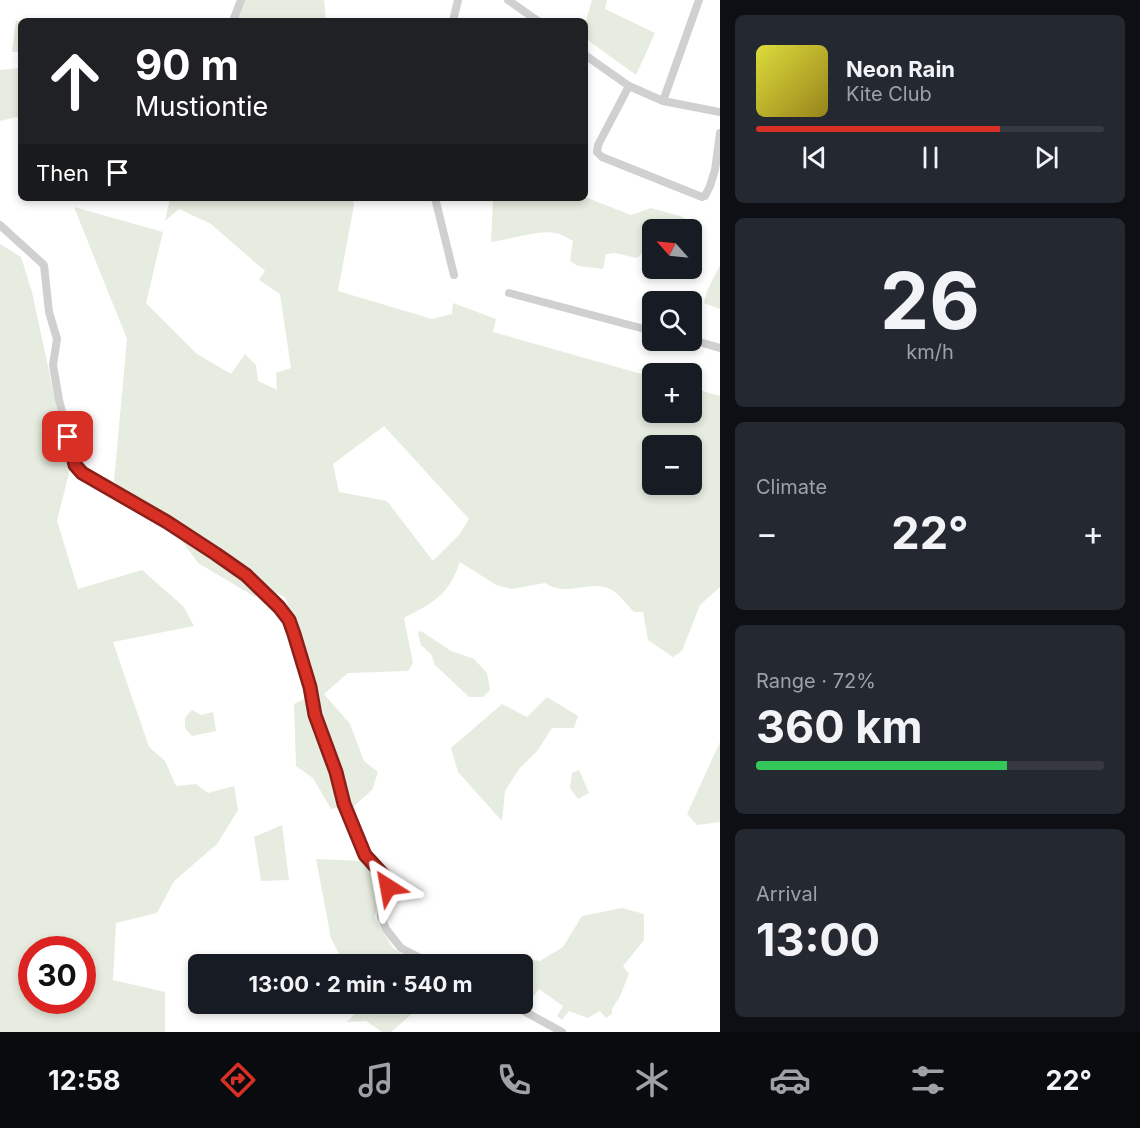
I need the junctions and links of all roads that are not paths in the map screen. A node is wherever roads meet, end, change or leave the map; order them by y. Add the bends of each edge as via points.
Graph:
1 (242, 0) edge
2 (458, 0) edge
3 (508, 0) edge
4 (699, 0) edge
5 (234, 18) edge
6 (454, 18) edge
7 (534, 18) edge
8 (588, 57) edge
9 (629, 86) junction
10 (663, 100) junction
11 (720, 112) edge
12 (720, 133) edge
13 (436, 201) edge
14 (0, 225) edge
15 (454, 275) dead end
16 (509, 293) dead end
17 (642, 327) edge
18 (702, 343) edge
19 (720, 348) edge
20 (413, 954) edge
21 (530, 1014) edge
22 (562, 1032) edge

1 - 5 street
2 - 6 street
3 - 7 street
4 - 10 street
8 - 9 street
9 - 10 street
9 - 12 street via 598,145 597,152 602,157 705,196
10 - 11 street
13 - 15 street
14 - 20 street via 44,265 49,312 57,339 53,365 75,465 82,473 231,564 261,587 289,620 344,804 365,855 386,878 388,895 381,917 401,948
16 - 17 street
18 - 19 street
21 - 22 street

